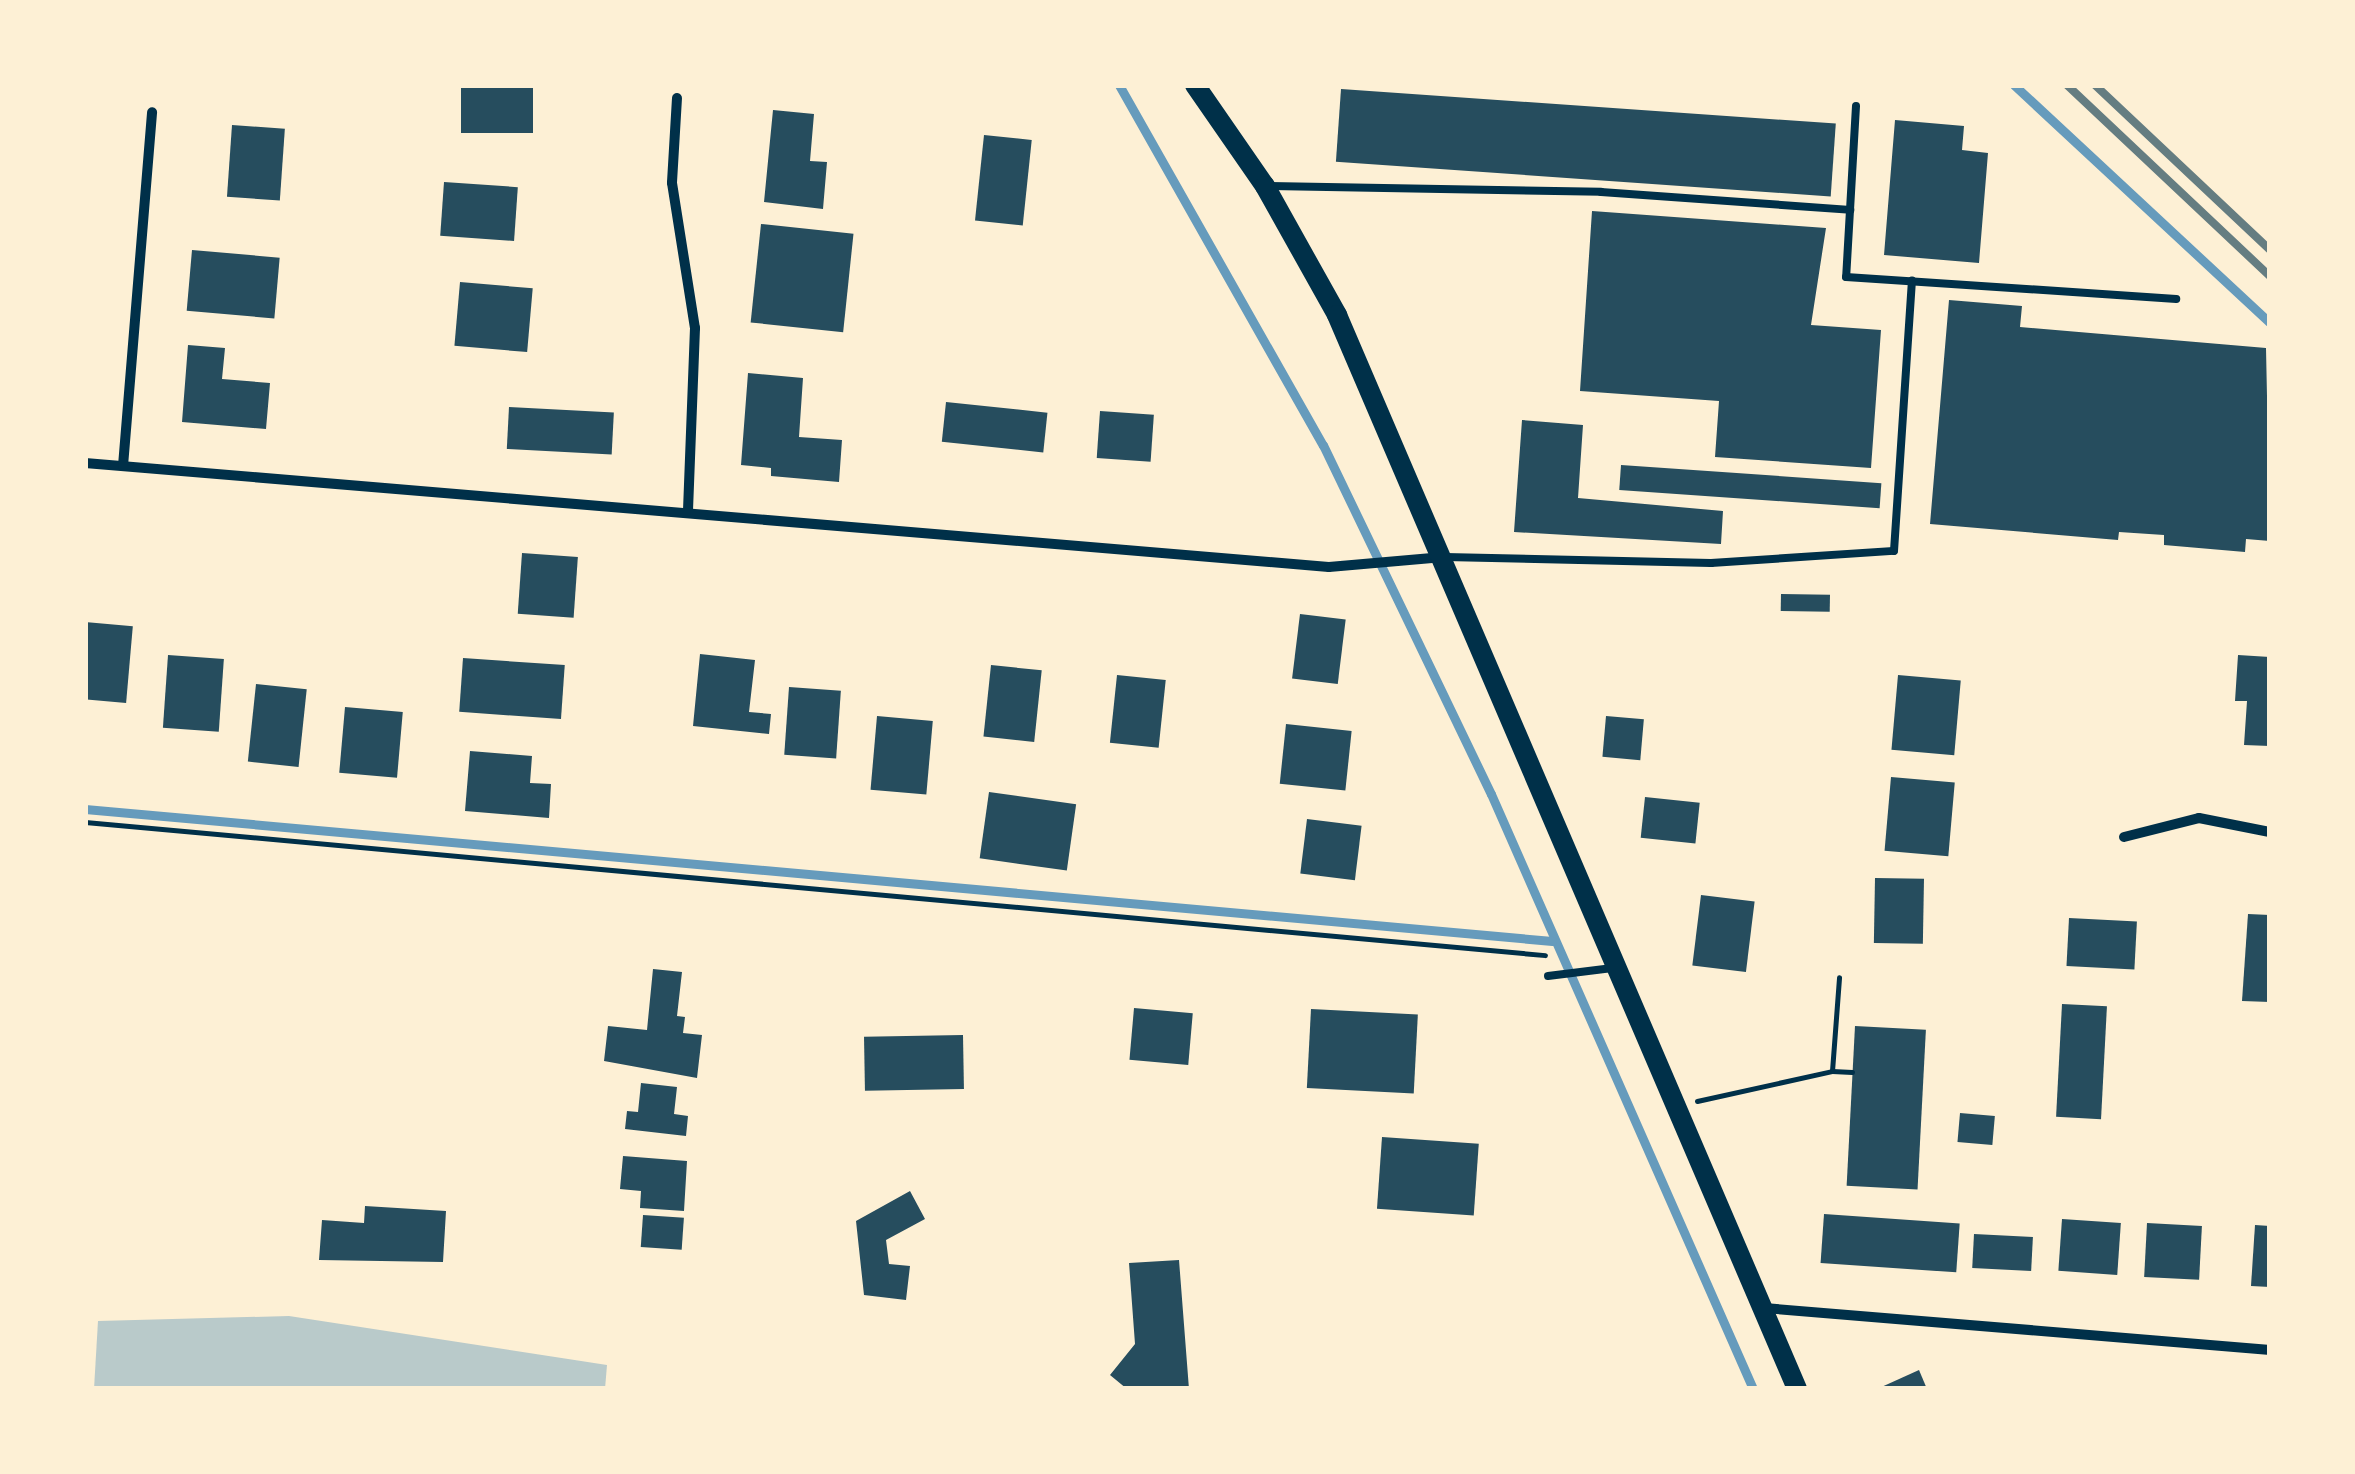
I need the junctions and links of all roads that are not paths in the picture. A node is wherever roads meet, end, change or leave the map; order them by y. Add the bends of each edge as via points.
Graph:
1 (1196, 85) edge
2 (677, 98) dead end
3 (1856, 106) dead end
4 (152, 112) dead end
5 (1265, 186) junction
6 (1850, 210) junction
7 (1912, 282) junction
8 (2176, 299) dead end
9 (85, 463) edge
10 (123, 466) junction
11 (688, 513) junction
12 (1444, 557) junction
13 (2270, 832) edge
14 (2124, 837) dead end
15 (1622, 967) junction
16 (1548, 976) dead end
17 (1763, 1308) junction
18 (2270, 1350) edge
19 (1797, 1389) edge

1 - 5 main road
2 - 11 street via 672,183 696,328
3 - 6 lane
4 - 10 street
5 - 6 lane via 1600,192
5 - 12 main road via 1337,314
6 - 7 lane via 1846,277
7 - 8 lane
7 - 12 lane via 1894,551 1711,563
9 - 10 street
10 - 11 street
11 - 12 street via 1329,567
12 - 15 main road
13 - 14 street via 2199,818
15 - 16 lane
15 - 17 main road
17 - 18 street
17 - 19 main road

